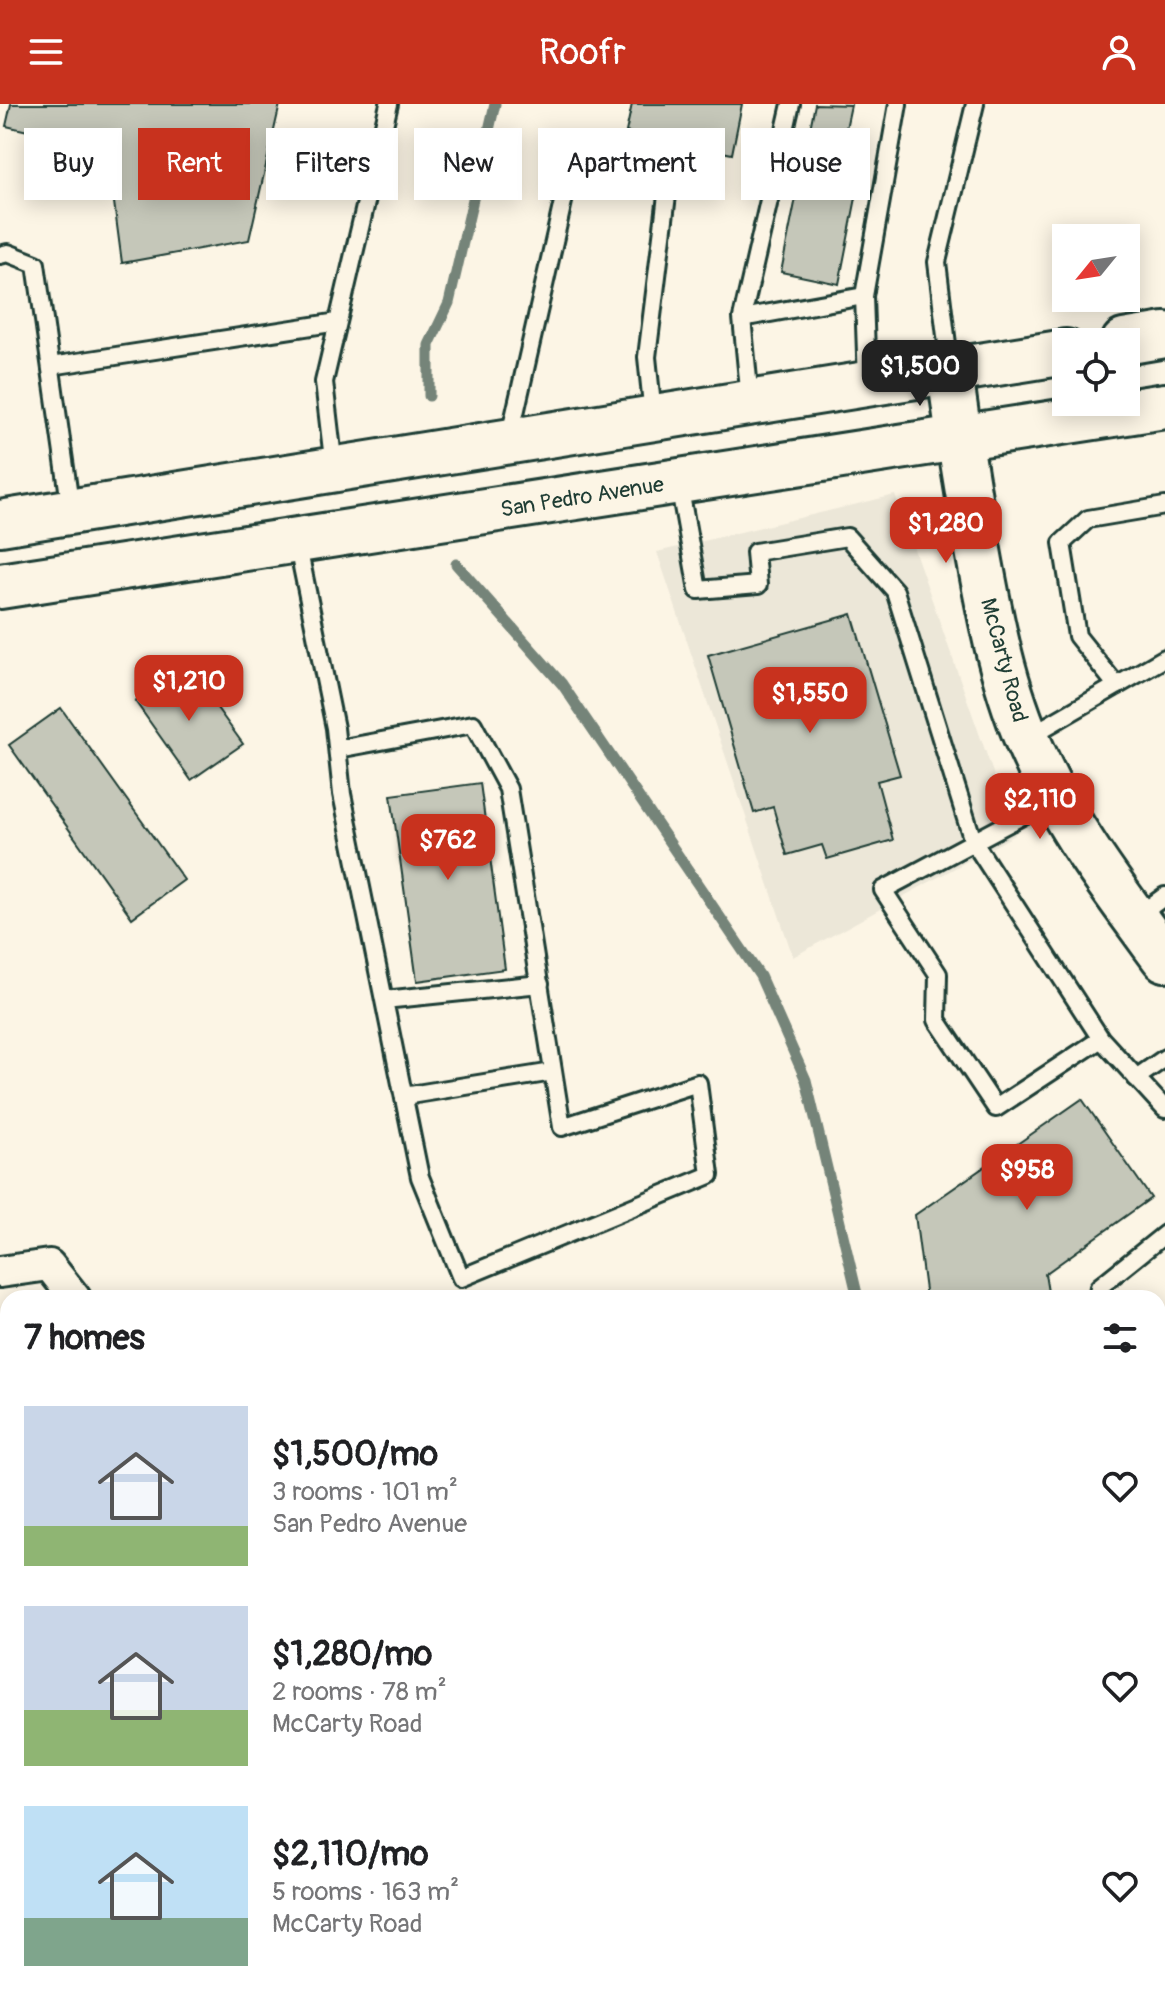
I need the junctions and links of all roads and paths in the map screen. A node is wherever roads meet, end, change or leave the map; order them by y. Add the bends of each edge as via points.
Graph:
1 (389, 104) edge
2 (791, 104) edge
3 (898, 104) edge
4 (975, 104) edge
5 (0, 255) edge
6 (864, 296) junction
7 (742, 318) junction
8 (338, 322) junction
9 (1165, 335) edge
10 (1140, 339) edge
11 (1052, 354) edge
12 (51, 366) junction
13 (950, 371) junction
14 (867, 384) junction
15 (751, 403) junction
16 (1165, 406) edge
17 (654, 418) junction
18 (958, 438) junction
19 (508, 441) junction
20 (334, 470) junction
21 (679, 481) junction
22 (1165, 506) edge
23 (71, 512) junction
24 (0, 523) edge
25 (296, 540) junction
26 (79, 573) junction
27 (0, 586) edge
28 (1165, 658) edge
29 (1117, 686) junction
30 (1027, 737) junction
31 (338, 749) junction
32 (1056, 798) junction
33 (973, 841) junction
34 (1150, 907) edge
35 (1165, 959) edge
36 (540, 984) junction
37 (384, 1000) junction
38 (1101, 1039) junction
39 (1165, 1058) edge
40 (553, 1072) junction
41 (1136, 1078) junction
42 (404, 1096) junction
43 (1165, 1109) edge
44 (1165, 1234) edge
45 (0, 1272) edge
46 (69, 1290) edge
47 (1098, 1290) edge

1 - 8 lane
2 - 7 lane
3 - 6 lane
4 - 13 lane via 937,262
5 - 12 lane via 36,264
6 - 7 lane
6 - 14 lane
7 - 15 lane
8 - 12 lane
8 - 20 lane via 324,382
9 - 10 main road
11 - 13 main road
12 - 23 lane
13 - 14 main road
13 - 18 main road, McCarty Road
14 - 15 main road
15 - 17 main road
16 - 18 main road, San Pedro Avenue
17 - 19 main road
17 - 19 lane via 647,357 669,179 572,162
18 - 21 main road, San Pedro Avenue
18 - 30 main road, McCarty Road via 992,627
19 - 20 main road
20 - 23 main road
21 - 25 main road, San Pedro Avenue
21 - 33 lane via 698,590 758,585 755,552 847,537 895,591
22 - 29 lane via 1088,519 1062,543 1077,636
23 - 24 main road
23 - 26 main road
25 - 26 main road, San Pedro Avenue
25 - 31 lane
26 - 27 main road, San Pedro Avenue
28 - 29 lane
29 - 30 lane
30 - 32 main road, McCarty Road
31 - 36 lane via 473,724 508,789
31 - 37 lane via 342,794
32 - 33 lane
32 - 34 main road, McCarty Road via 1083,844
33 - 38 lane
33 - 38 lane via 883,890 938,974 937,1020 996,1108
34 - 35 main road, McCarty Road
36 - 37 lane
36 - 40 lane
37 - 42 lane
38 - 41 lane
39 - 41 lane
40 - 42 lane
40 - 42 lane via 562,1127 698,1083 710,1175 461,1278 420,1177
41 - 43 lane
44 - 47 lane
45 - 46 street via 49,1265

